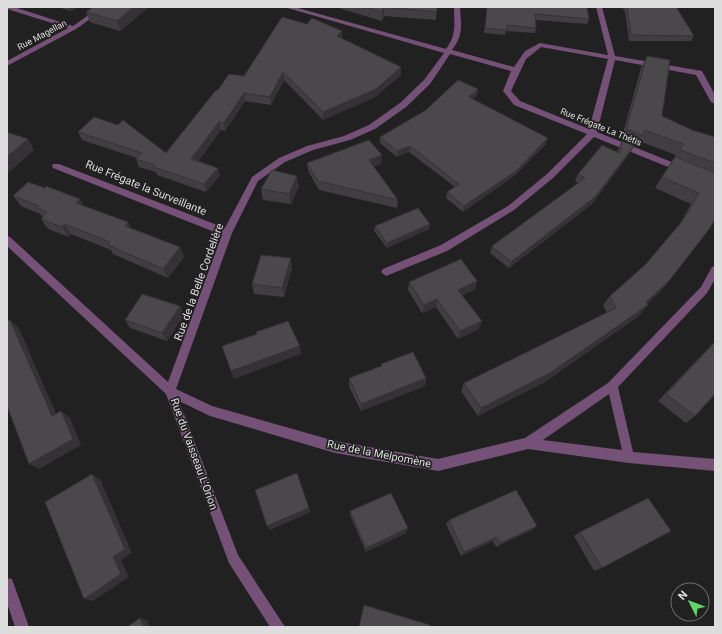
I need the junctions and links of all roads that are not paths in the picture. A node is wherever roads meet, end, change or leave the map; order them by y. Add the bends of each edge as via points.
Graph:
1 (7, 7) edge
2 (104, 7) edge
3 (286, 7) edge
4 (457, 7) edge
5 (599, 7) edge
6 (74, 28) junction
7 (448, 53) junction
8 (612, 57) junction
9 (7, 64) edge
10 (515, 70) junction
11 (715, 102) edge
12 (592, 134) junction
13 (56, 166) dead end
14 (686, 170) edge
15 (227, 233) junction
16 (7, 240) edge
17 (715, 270) edge
18 (386, 272) dead end
19 (612, 386) junction
20 (170, 391) junction
21 (528, 443) junction
22 (629, 457) junction
23 (715, 465) edge
24 (7, 584) edge
25 (22, 627) edge
26 (278, 627) edge

1 - 6 street
2 - 6 street, Rue Magellan
3 - 7 street
4 - 7 street, Rue de la Belle Cordelière via 458,31
5 - 8 street
6 - 9 street, Rue Magellan
7 - 10 street
7 - 15 street, Rue de la Belle Cordelière via 427,82 403,105 372,127 282,160 255,179
8 - 10 street, Rue Frégate La Thétis via 540,45 530,49
8 - 11 street, Rue Frégate La Thétis via 698,73
8 - 12 street
10 - 12 street, Rue Frégate La Thétis via 506,91 517,103
12 - 14 street, Rue Frégate La Thétis
12 - 18 street via 550,176 510,208 444,248
13 - 15 street, Rue Frégate la Surveillante
15 - 20 street, Rue de la Belle Cordelière
16 - 20 street, Rue du Vaisseau L'Orion
17 - 19 street, Rue de la Melpomène via 704,290
19 - 21 street, Rue de la Melpomène
19 - 22 street
20 - 21 street, Rue de la Melpomène via 210,411 335,447 438,465
20 - 26 street, Rue du Vaisseau L'Orion via 233,559
21 - 22 street
22 - 23 street
24 - 25 street

